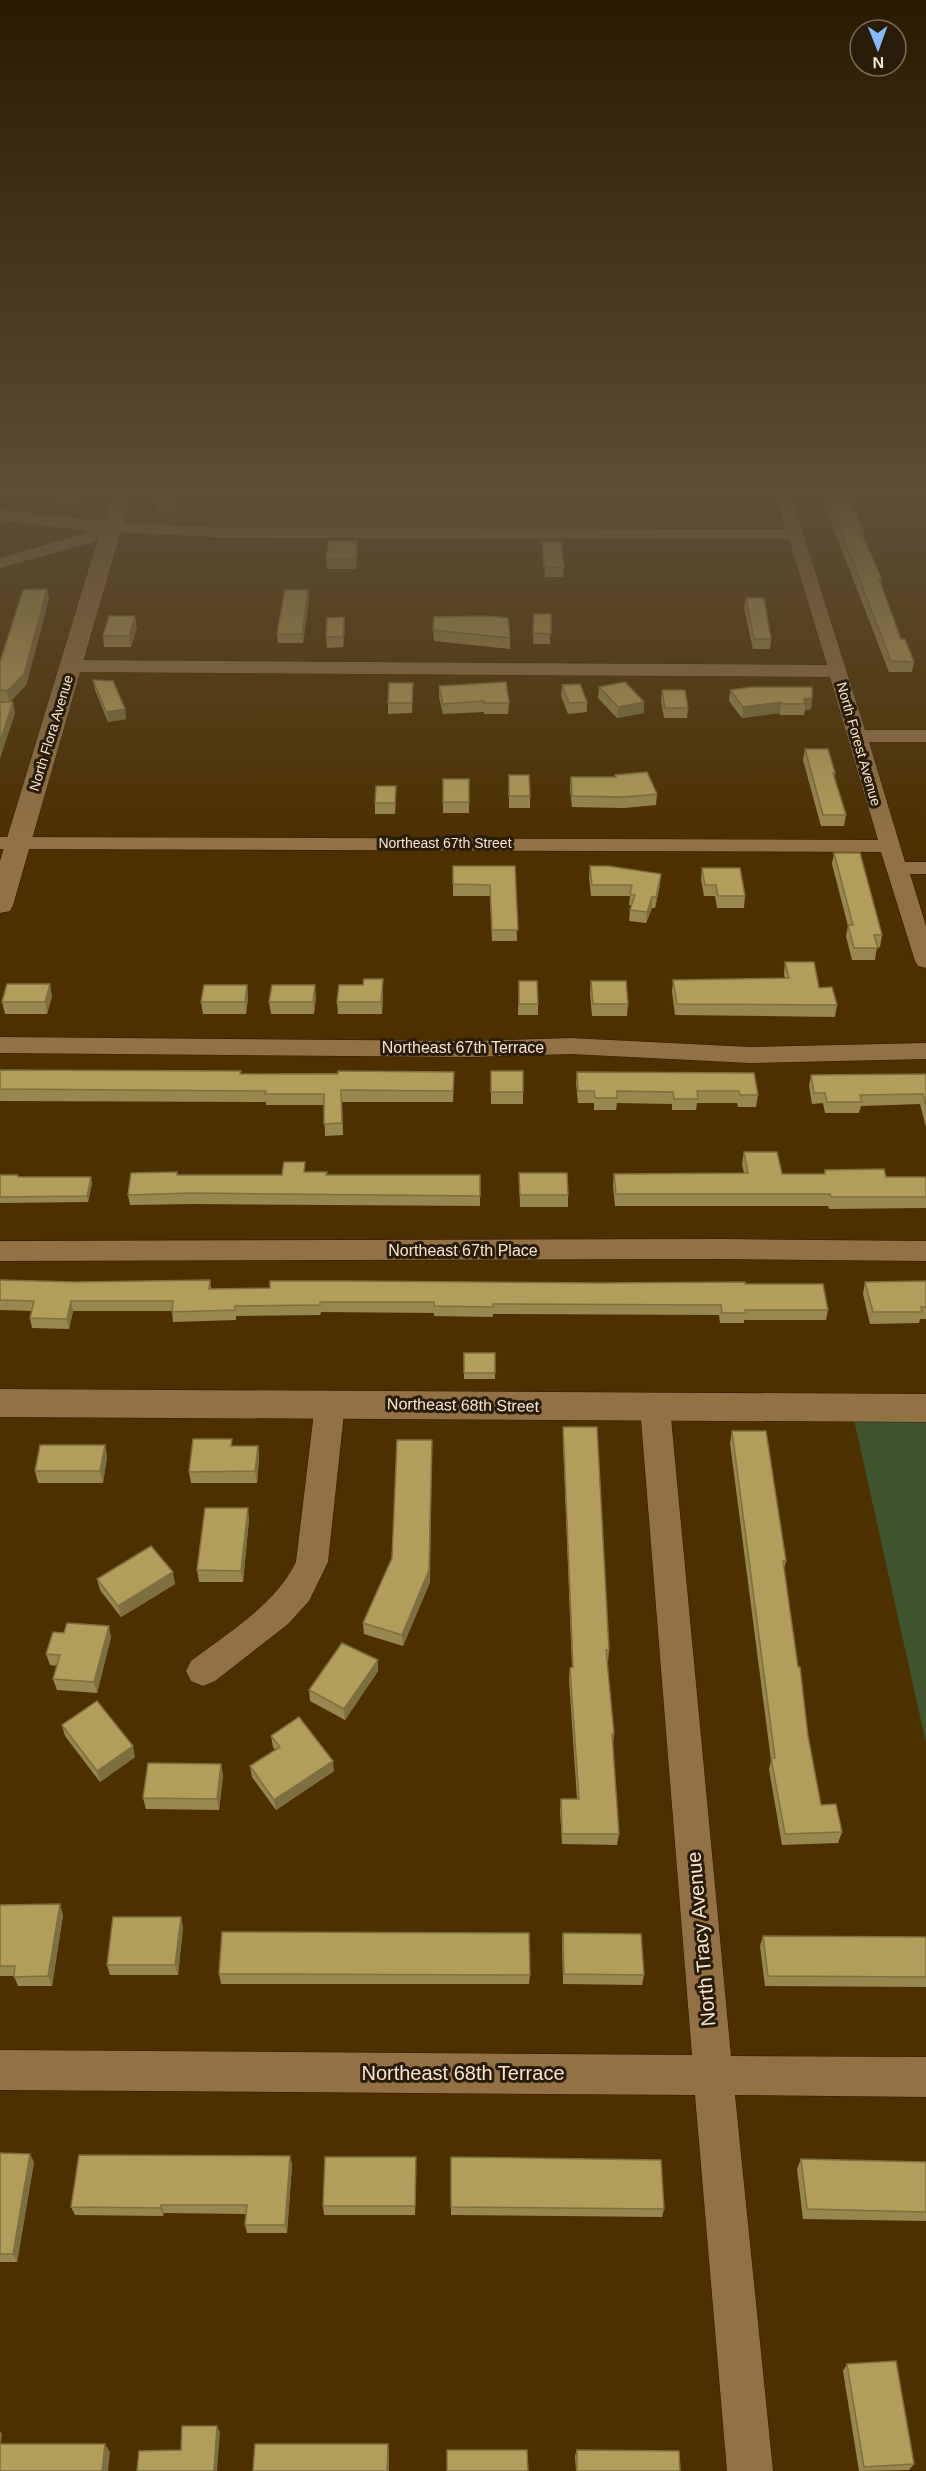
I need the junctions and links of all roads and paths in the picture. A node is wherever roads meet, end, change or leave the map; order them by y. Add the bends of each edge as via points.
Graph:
1 (88, 607) edge
2 (818, 607) edge
3 (71, 666) junction
4 (838, 671) junction
5 (857, 736) junction
6 (926, 736) edge
7 (9, 843) edge
8 (889, 846) junction
9 (896, 868) junction
10 (926, 868) edge
11 (0, 905) edge
12 (926, 961) edge
13 (0, 1045) edge
14 (926, 1051) edge
15 (0, 1251) edge
16 (926, 1251) edge
17 (0, 1403) edge
18 (330, 1404) junction
19 (656, 1407) junction
20 (926, 1408) edge
21 (203, 1671) dead end
22 (0, 2070) edge
23 (713, 2075) junction
24 (926, 2077) edge
25 (750, 2471) edge

1 - 3 street, North Flora Avenue
2 - 4 street, North Forest Avenue
3 - 4 street
3 - 7 street, North Flora Avenue
4 - 5 street, North Forest Avenue
5 - 6 street
5 - 8 street, North Forest Avenue
7 - 8 street, Northeast 67th Street
7 - 11 street, North Flora Avenue
8 - 9 street, North Forest Avenue
9 - 10 street
9 - 12 street, North Forest Avenue
13 - 14 street, Northeast 67th Terrace via 472,1049 570,1046 750,1055
15 - 16 street, Northeast 67th Place
17 - 18 street, Northeast 68th Street
18 - 19 street, Northeast 68th Street
18 - 21 street via 308,1572 298,1591 276,1614
19 - 20 street, Northeast 68th Street
19 - 23 street, North Tracy Avenue
22 - 23 street, Northeast 68th Terrace
23 - 24 street, Northeast 68th Terrace
23 - 25 street, North Tracy Avenue

